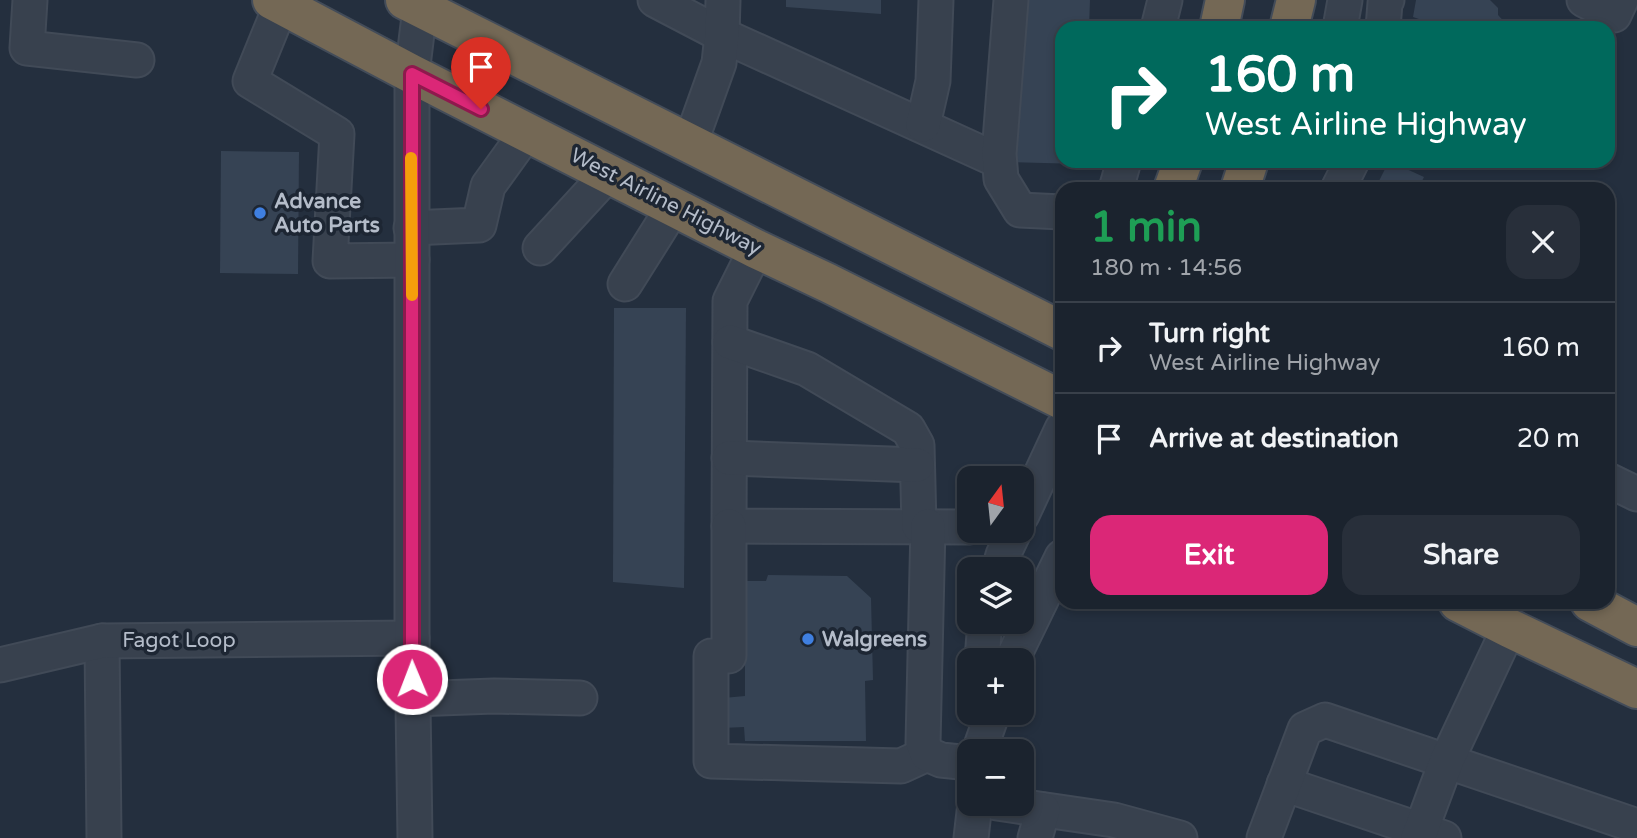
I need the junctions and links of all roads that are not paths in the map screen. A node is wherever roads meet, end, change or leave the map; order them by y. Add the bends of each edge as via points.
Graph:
1 (30, 0) edge
2 (655, 0) edge
3 (723, 0) edge
4 (936, 0) edge
5 (1011, 0) edge
6 (1165, 0) edge
7 (1226, 0) edge
8 (1296, 0) edge
9 (1345, 0) edge
10 (1387, 0) edge
11 (1584, 0) edge
12 (276, 2) edge
13 (416, 2) edge
14 (1610, 14) edge
15 (1160, 21) edge
16 (1221, 21) edge
17 (1291, 21) edge
18 (1341, 21) edge
19 (1384, 21) edge
20 (722, 35) junction
21 (137, 60) dead end
22 (412, 74) junction
23 (923, 125) junction
24 (527, 132) junction
25 (690, 144) junction
26 (999, 161) junction
27 (608, 174) junction
28 (674, 206) junction
29 (1055, 212) edge
30 (411, 244) junction
31 (540, 248) dead end
32 (756, 249) junction
33 (625, 284) dead end
34 (1055, 327) edge
35 (730, 342) junction
36 (1055, 396) edge
37 (1055, 442) edge
38 (729, 458) junction
39 (917, 465) junction
40 (1034, 482) edge
41 (1615, 483) edge
42 (1637, 494) edge
43 (729, 526) junction
44 (924, 526) junction
45 (957, 527) edge
46 (1055, 571) edge
47 (1472, 609) edge
48 (1603, 609) edge
49 (1637, 627) edge
50 (1509, 628) junction
51 (412, 638) junction
52 (102, 641) junction
53 (1018, 648) edge
54 (0, 665) edge
55 (1637, 689) edge
56 (580, 698) dead end
57 (413, 699) junction
58 (928, 754) junction
59 (957, 757) edge
60 (1447, 761) junction
61 (1284, 784) junction
62 (974, 816) edge
63 (1023, 816) edge
64 (1039, 824) edge
65 (1637, 826) edge
66 (1118, 830) edge
67 (1428, 835) edge
68 (104, 838) edge
69 (415, 838) edge
70 (971, 838) edge
71 (1181, 838) edge
72 (1264, 838) edge

1 - 21 street via 27,48
2 - 20 street
3 - 20 street
4 - 23 street via 933,81
5 - 26 street
6 - 15 street
7 - 16 highway
8 - 17 highway
9 - 18 street
10 - 19 street
11 - 14 street
12 - 22 highway, West Airline Highway
12 - 30 street via 250,80 337,134 330,261
13 - 22 street
13 - 25 highway
20 - 23 street
20 - 25 street via 719,63
22 - 24 highway, West Airline Highway
22 - 30 street
23 - 26 street
24 - 27 highway, West Airline Highway
24 - 30 street via 488,186 480,225
25 - 34 highway
26 - 29 street via 1001,179 1020,210
27 - 28 highway, West Airline Highway
27 - 31 street
28 - 32 highway, West Airline Highway
28 - 33 street
30 - 51 street
32 - 35 street via 730,300
32 - 36 highway, West Airline Highway
35 - 38 street
35 - 39 street via 807,369 908,429 917,445
37 - 40 street
38 - 39 street
38 - 43 street
39 - 44 street
41 - 42 street
43 - 44 street
43 - 58 street via 729,656 711,656 711,761 901,765
44 - 45 street
44 - 58 street via 923,743
46 - 53 street
47 - 50 highway
48 - 49 highway
50 - 55 highway
50 - 60 street
51 - 52 street, Fagot Loop
51 - 57 street
52 - 54 street
52 - 68 street, Fagot Loop
56 - 57 street
57 - 69 street
58 - 59 street via 941,760
60 - 61 street via 1325,720 1305,729
60 - 65 street
60 - 67 street
61 - 67 street
61 - 72 street
62 - 70 street
63 - 64 street
64 - 66 street
66 - 71 street

